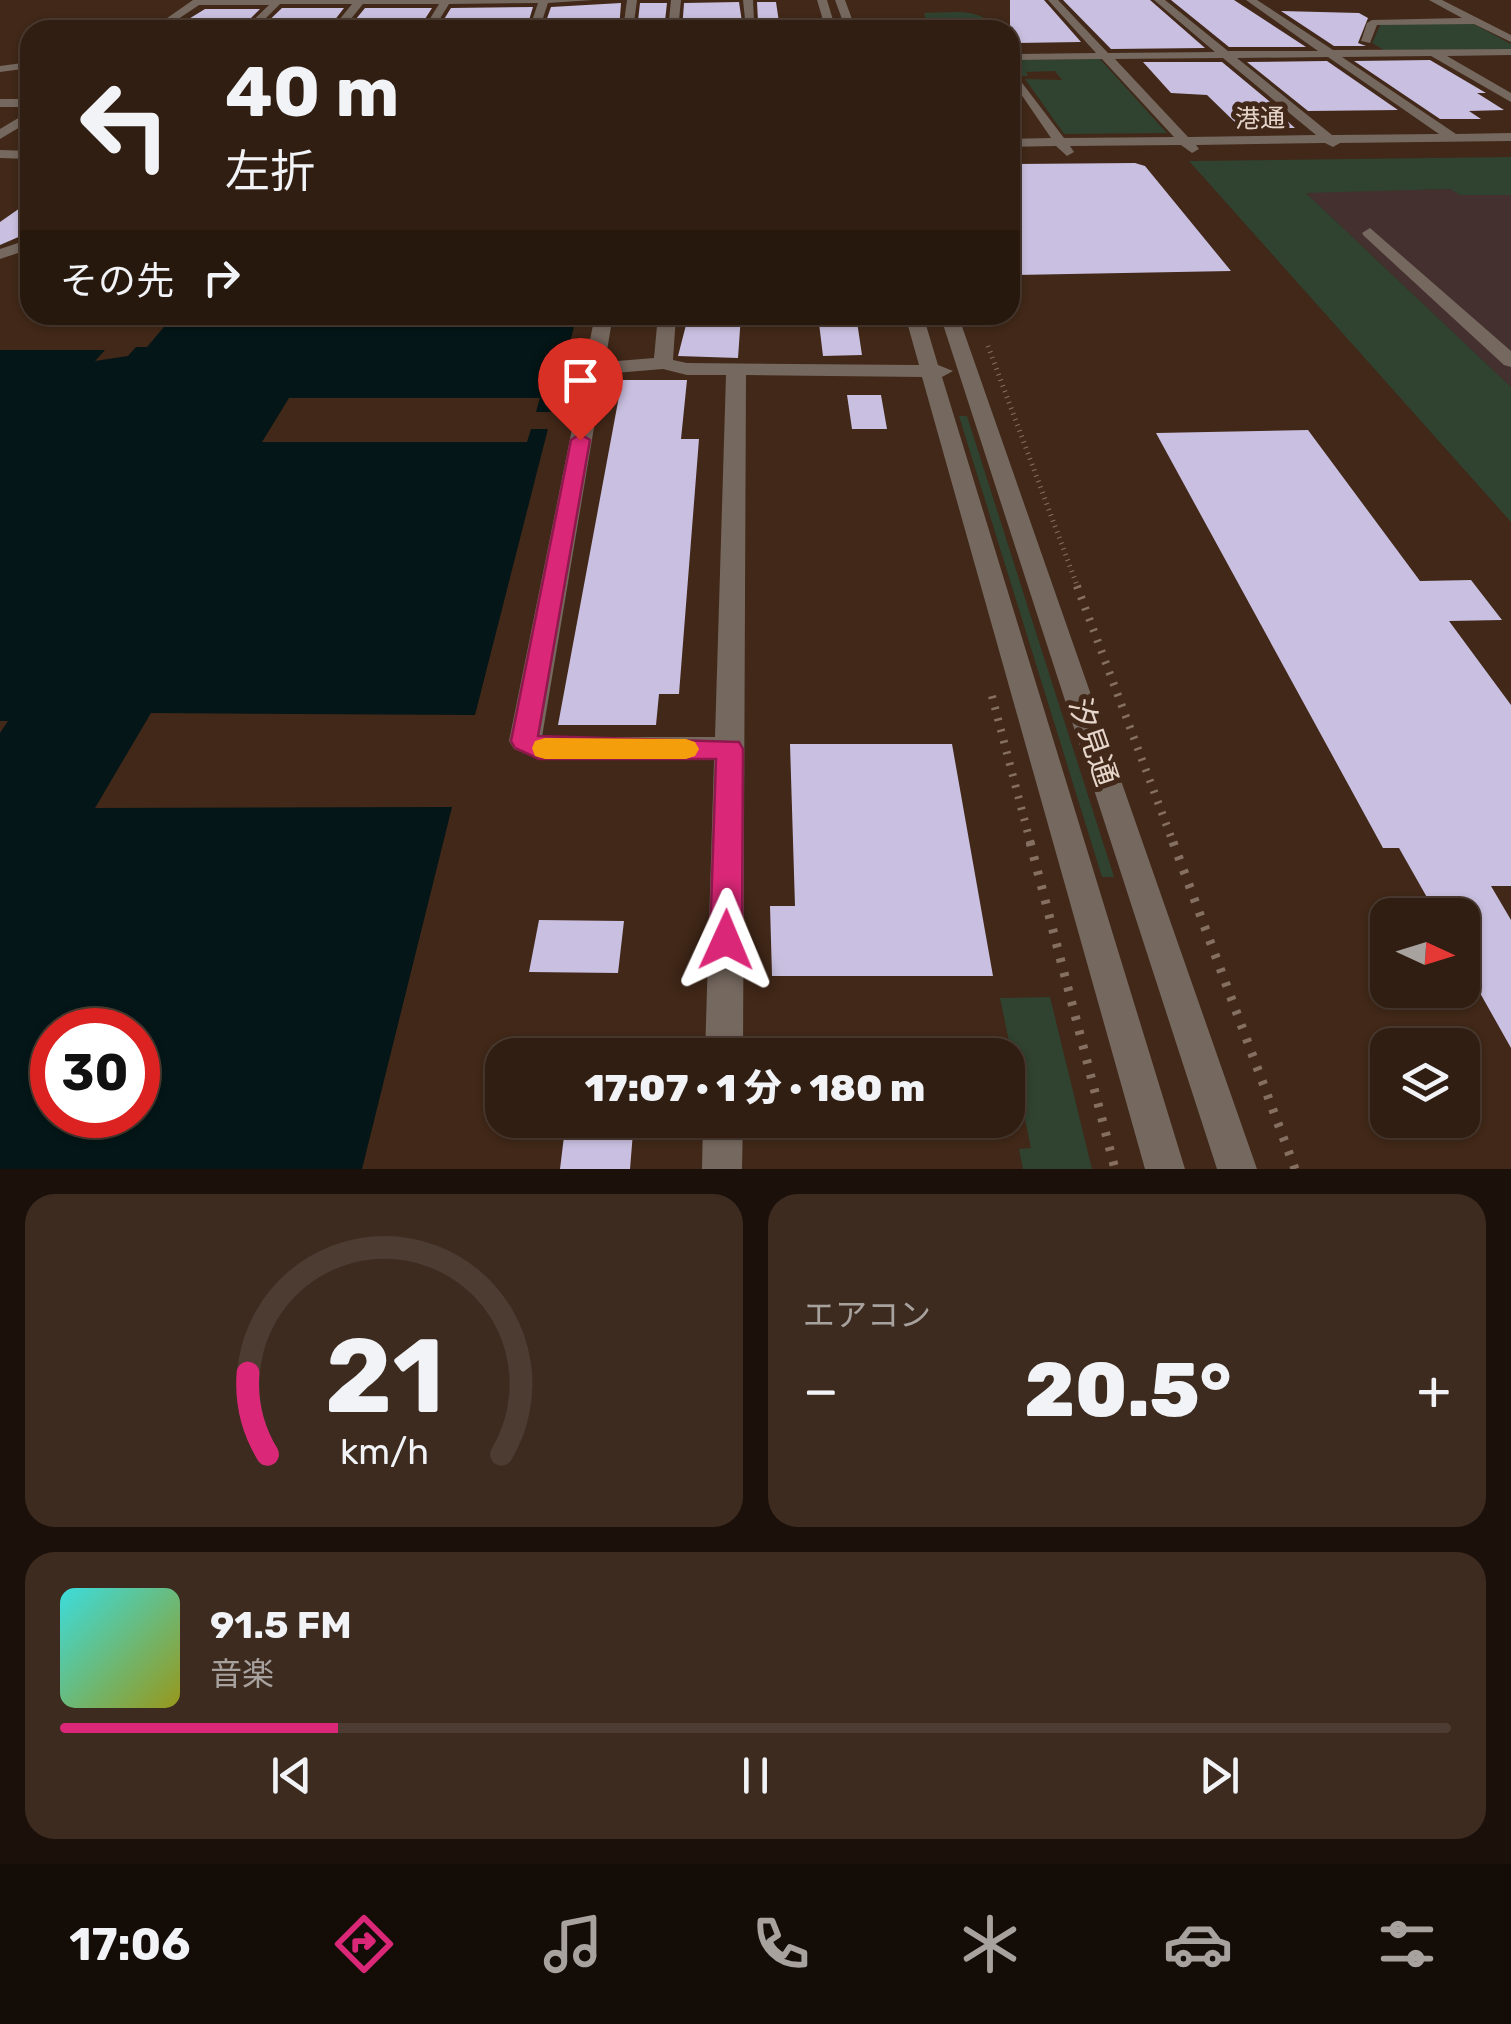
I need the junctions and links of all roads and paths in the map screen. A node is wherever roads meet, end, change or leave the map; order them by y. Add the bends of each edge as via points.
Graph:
1 (446, 0) edge
2 (544, 0) edge
3 (588, 0) edge
4 (748, 0) edge
5 (1053, 0) edge
6 (1159, 0) edge
7 (1251, 0) edge
8 (1434, 0) edge
9 (198, 1) edge
10 (278, 1) edge
11 (360, 1) edge
12 (750, 19) dead end
13 (170, 20) edge
14 (258, 20) edge
15 (1474, 21) junction
16 (1511, 39) edge
17 (1366, 41) dead end
18 (1511, 52) edge
19 (1434, 53) junction
20 (1330, 54) junction
21 (1226, 55) junction
22 (1106, 56) junction
23 (1020, 57) edge
24 (1020, 84) edge
25 (1511, 98) edge
26 (1454, 138) junction
27 (1511, 138) edge
28 (1329, 139) junction
29 (1020, 144) edge
30 (1190, 147) junction
31 (1064, 148) junction
32 (1511, 148) edge
33 (1470, 149) junction
34 (1342, 150) junction
35 (1020, 153) edge
36 (15, 154) edge
37 (0, 166) edge
38 (1370, 233) dead end
39 (602, 325) edge
40 (667, 325) edge
41 (917, 325) edge
42 (952, 325) edge
43 (986, 339) dead end
44 (1511, 361) edge
45 (663, 363) junction
46 (594, 368) junction
47 (736, 370) junction
48 (930, 371) junction
49 (968, 371) junction
50 (988, 679) dead end
51 (729, 749) junction
52 (724, 1038) edge
53 (723, 1138) edge
54 (722, 1169) edge
55 (1115, 1169) edge
56 (1165, 1169) edge
57 (1237, 1169) edge
58 (1295, 1169) edge

1 - 2 street
1 - 11 street
2 - 3 street
4 - 12 street
5 - 22 street
6 - 21 street
7 - 20 street
8 - 15 street
9 - 10 street
9 - 13 street
10 - 11 street
10 - 14 street
15 - 16 street
15 - 17 street via 1377,22
18 - 19 street
19 - 20 street
19 - 25 street
20 - 21 street
20 - 26 street
21 - 22 street
21 - 28 street
22 - 23 street
22 - 30 street
24 - 31 street
26 - 27 street, 港通
26 - 28 street, 港通
26 - 33 street
28 - 30 street, 港通
28 - 34 street
29 - 31 street, 港通
30 - 31 street, 港通
30 - 34 street, 港通
31 - 35 street, 港通
32 - 33 street, 港通
33 - 34 street, 港通
36 - 37 street
38 - 44 street
39 - 46 street
40 - 45 street
41 - 48 street, 汐見通
42 - 49 street, 汐見通
43 - 58 path
45 - 46 street
45 - 47 street
46 - 51 street via 524,741 539,748
47 - 48 street
47 - 51 street
48 - 49 street
48 - 56 street, 汐見通
49 - 57 street, 汐見通
50 - 55 path
51 - 52 street
53 - 54 street

